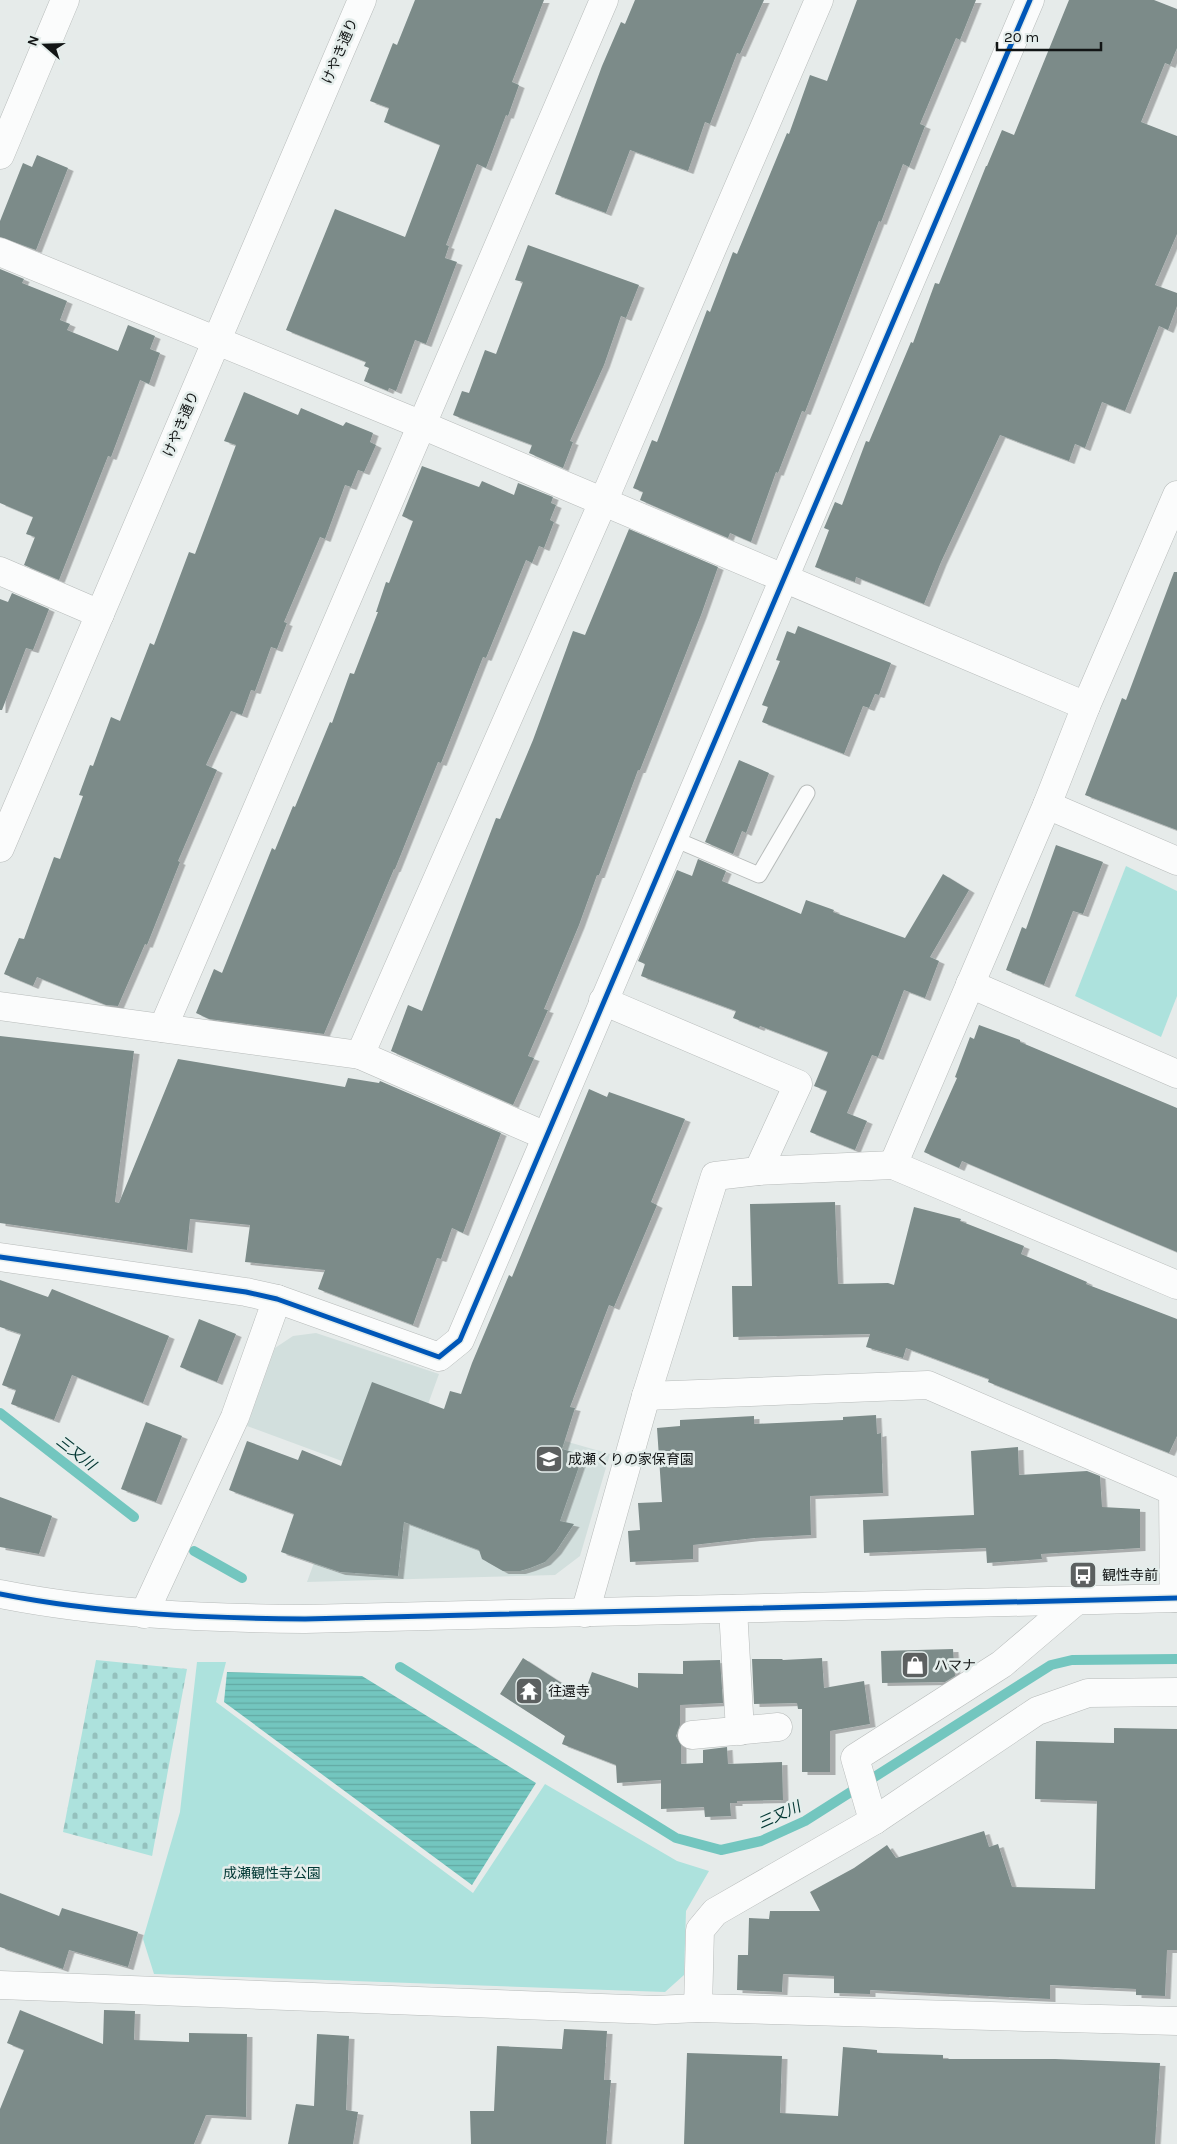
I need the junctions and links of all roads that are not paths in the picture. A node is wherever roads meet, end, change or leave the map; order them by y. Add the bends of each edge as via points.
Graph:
1 (65, 0) edge
2 (362, 0) edge
3 (604, 0) edge
4 (819, 0) edge
5 (1030, 0) edge
6 (0, 155) edge
7 (0, 252) edge
8 (216, 340) junction
9 (422, 425) junction
10 (1177, 495) edge
11 (603, 502) junction
12 (0, 571) edge
13 (782, 578) junction
14 (100, 614) junction
15 (1086, 706) junction
16 (807, 793) dead end
17 (1047, 805) junction
18 (672, 838) junction
19 (0, 848) edge
20 (1177, 861) edge
21 (970, 984) junction
22 (603, 1001) junction
23 (0, 1006) edge
24 (163, 1028) junction
25 (360, 1055) junction
26 (1177, 1074) edge
27 (546, 1136) junction
28 (893, 1165) junction
29 (758, 1171) junction
30 (0, 1257) edge
31 (1177, 1285) edge
32 (277, 1299) junction
33 (646, 1396) junction
34 (0, 1594) edge
35 (1176, 1598) edge
36 (1076, 1601) junction
37 (733, 1609) junction
38 (585, 1613) junction
39 (144, 1614) junction
40 (1177, 1692) edge
41 (778, 1727) dead end
42 (740, 1731) junction
43 (692, 1735) dead end
44 (872, 1815) junction
45 (1, 1989) edge
46 (698, 2008) junction
47 (1177, 2021) edge

1 - 6 street
2 - 8 street, けやき通り
3 - 9 street
4 - 11 street
5 - 13 street
7 - 8 street
8 - 9 street
8 - 14 street, けやき通り
9 - 11 street
9 - 24 street
10 - 15 street
11 - 13 street
11 - 25 street
12 - 14 street
13 - 15 street
13 - 18 street
14 - 19 street, けやき通り
15 - 17 street
16 - 18 lane via 759,875
17 - 20 street
17 - 21 street
18 - 22 street
21 - 26 street
21 - 28 street
22 - 27 street
22 - 29 street via 798,1084
23 - 24 street
24 - 25 street
25 - 27 street
27 - 32 street via 460,1340 439,1357
28 - 29 street
28 - 31 street
29 - 33 street via 714,1176
30 - 32 street
32 - 39 street via 234,1417
33 - 35 street via 928,1385 1173,1491
33 - 38 street
34 - 39 street via 82,1608
35 - 36 street
36 - 37 street
36 - 44 street via 1002,1664 855,1758
37 - 38 street
37 - 42 street
38 - 39 street via 305,1620
40 - 44 street via 1088,1693 1037,1711
41 - 42 street
42 - 43 street
44 - 46 street via 715,1912 700,1930
45 - 46 street
46 - 47 street

